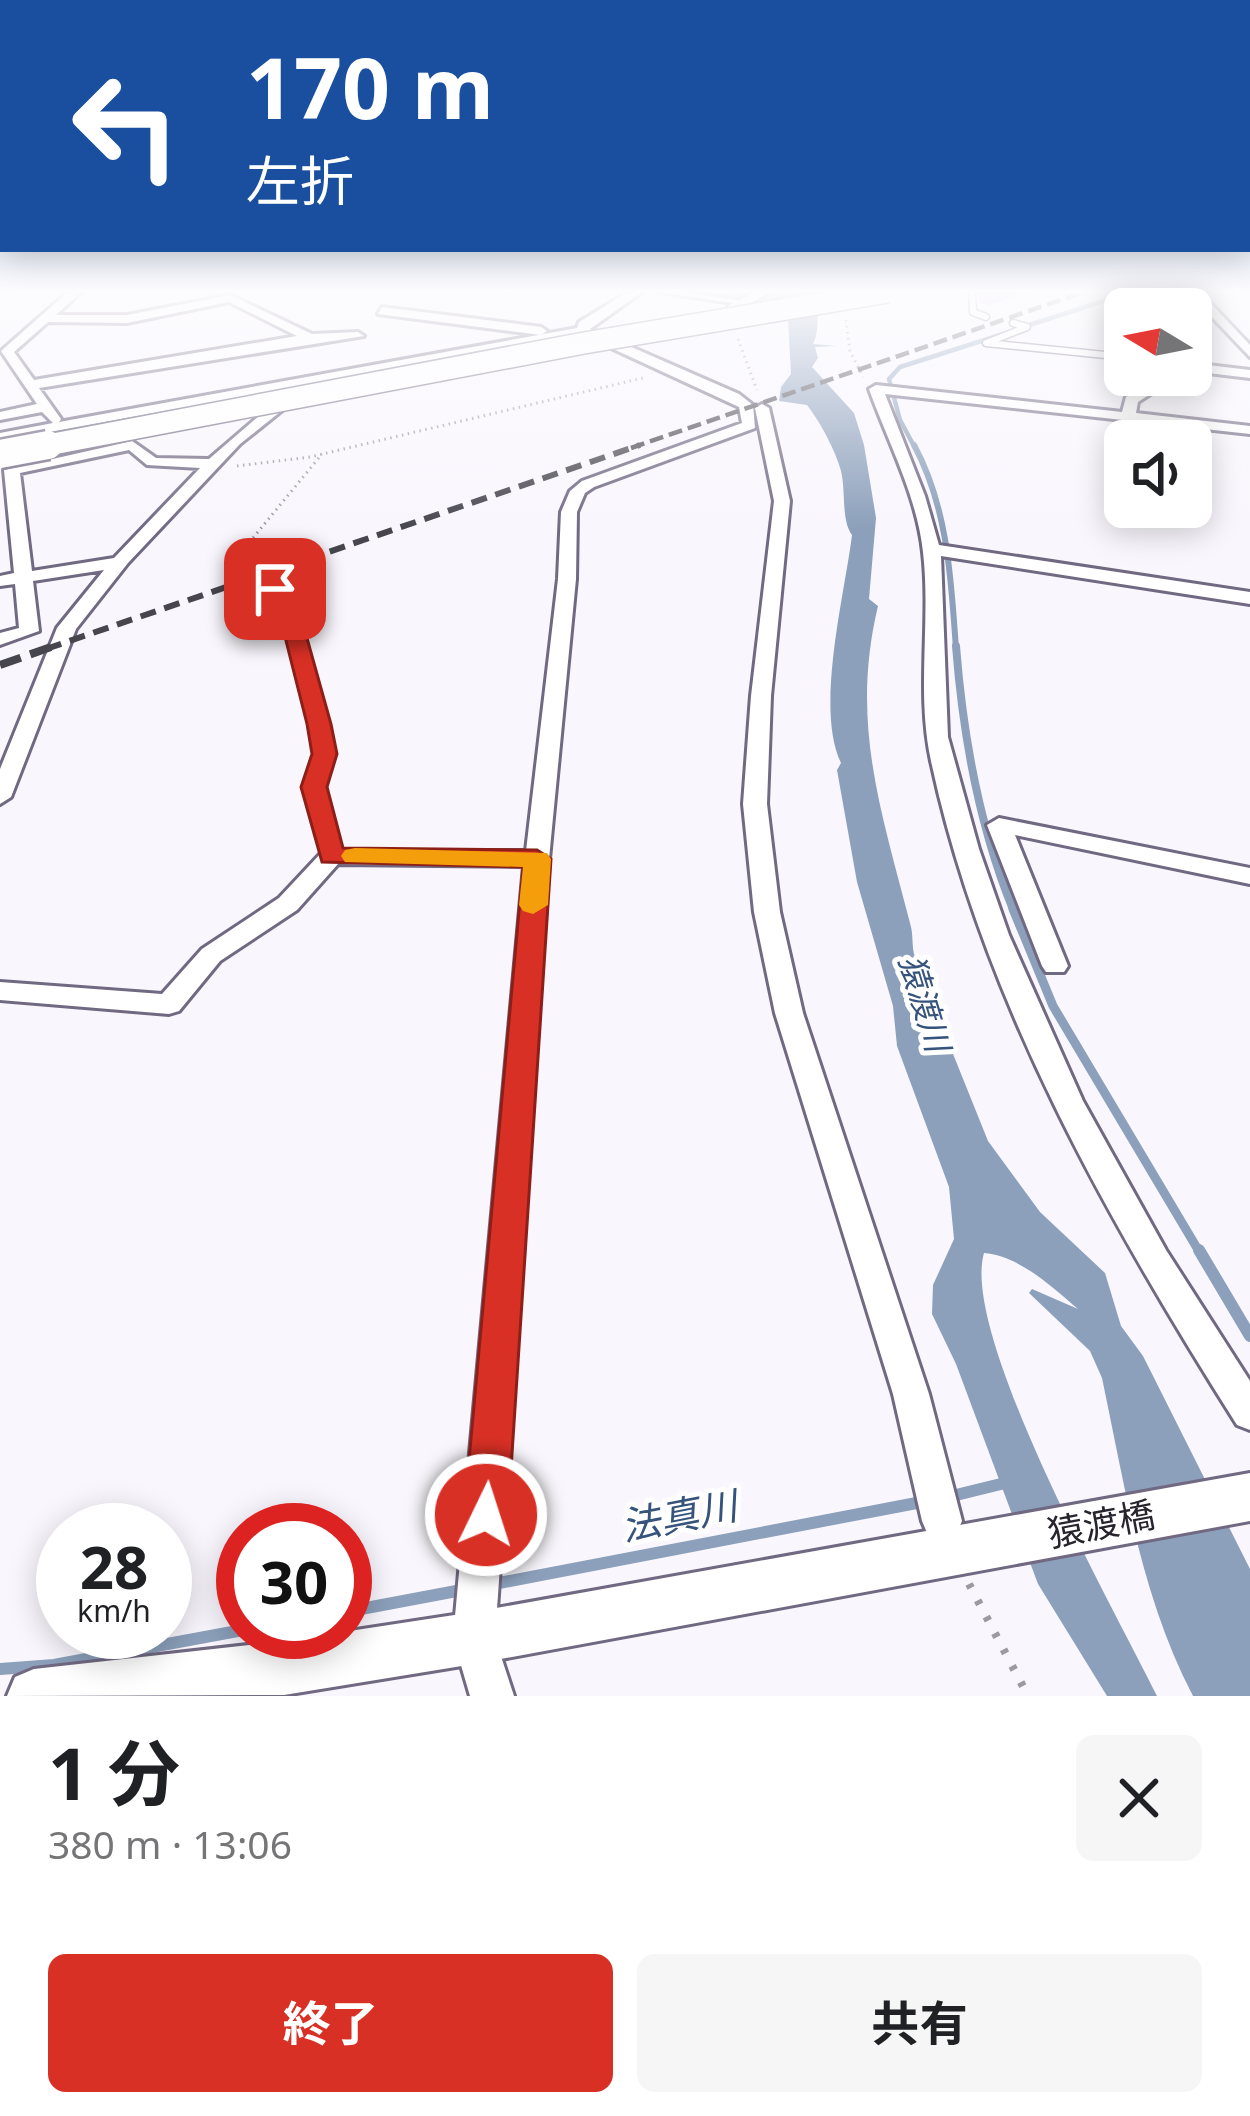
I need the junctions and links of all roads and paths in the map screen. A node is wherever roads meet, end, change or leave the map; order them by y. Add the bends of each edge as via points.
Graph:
1 (21, 371) edge
2 (117, 371) edge
3 (323, 371) edge
4 (357, 371) edge
5 (402, 371) edge
6 (429, 371) edge
7 (462, 371) edge
8 (671, 371) edge
9 (678, 371) edge
10 (750, 371) edge
11 (860, 371) edge
12 (316, 379) junction
13 (31, 386) junction
14 (274, 387) junction
15 (876, 389) junction
16 (1138, 396) edge
17 (325, 397) junction
18 (280, 405) junction
19 (46, 407) junction
20 (0, 416) edge
21 (756, 416) junction
22 (1128, 417) junction
23 (59, 426) junction
24 (1250, 430) edge
25 (0, 449) edge
26 (323, 453) junction
27 (213, 464) junction
28 (932, 550) junction
29 (234, 561) dead end
30 (118, 562) junction
31 (25, 578) junction
32 (0, 581) edge
33 (275, 589) dead end
34 (1250, 598) edge
35 (0, 639) edge
36 (9, 755) edge
37 (0, 797) edge
38 (332, 856) junction
39 (537, 859) junction
40 (1250, 876) edge
41 (1055, 966) dead end
42 (0, 992) edge
43 (1250, 1413) edge
44 (1250, 1497) edge
45 (948, 1536) junction
46 (475, 1623) junction
47 (276, 1682) edge
48 (34, 1696) edge
49 (492, 1696) edge
50 (1028, 1696) edge

1 - 13 street
2 - 13 street
3 - 12 street
4 - 12 street
5 - 25 highway, bridge
6 - 25 highway, bridge
7 - 17 street
8 - 26 path
9 - 21 street
10 - 21 path
11 - 15 path
12 - 14 street
12 - 17 street
13 - 19 street
14 - 18 street
14 - 23 street
15 - 22 street
15 - 28 street
16 - 22 street
17 - 18 street
18 - 25 street
18 - 27 street
19 - 20 street
19 - 23 street
21 - 39 street via 588,484 571,502
21 - 45 street via 782,501 755,804 767,912 790,1013
22 - 24 street
23 - 25 street
26 - 27 path via 271,465
26 - 29 path
27 - 30 street
27 - 31 street via 152,462 131,445 16,467
28 - 34 street
28 - 43 street via 930,672 941,758 985,910 1100,1155 1186,1317
30 - 31 street
30 - 36 street via 67,628
31 - 32 street
31 - 35 street via 29,631
33 - 38 lane via 319,724 324,754 314,787
36 - 37 street
38 - 39 street
38 - 42 street via 288,904 211,955 169,1004
39 - 46 street
40 - 41 street via 999,825
44 - 45 street, 猿渡橋
45 - 46 street, 猿渡橋
45 - 50 path
46 - 47 street, 猿渡橋
46 - 49 street
47 - 48 street, 猿渡橋

